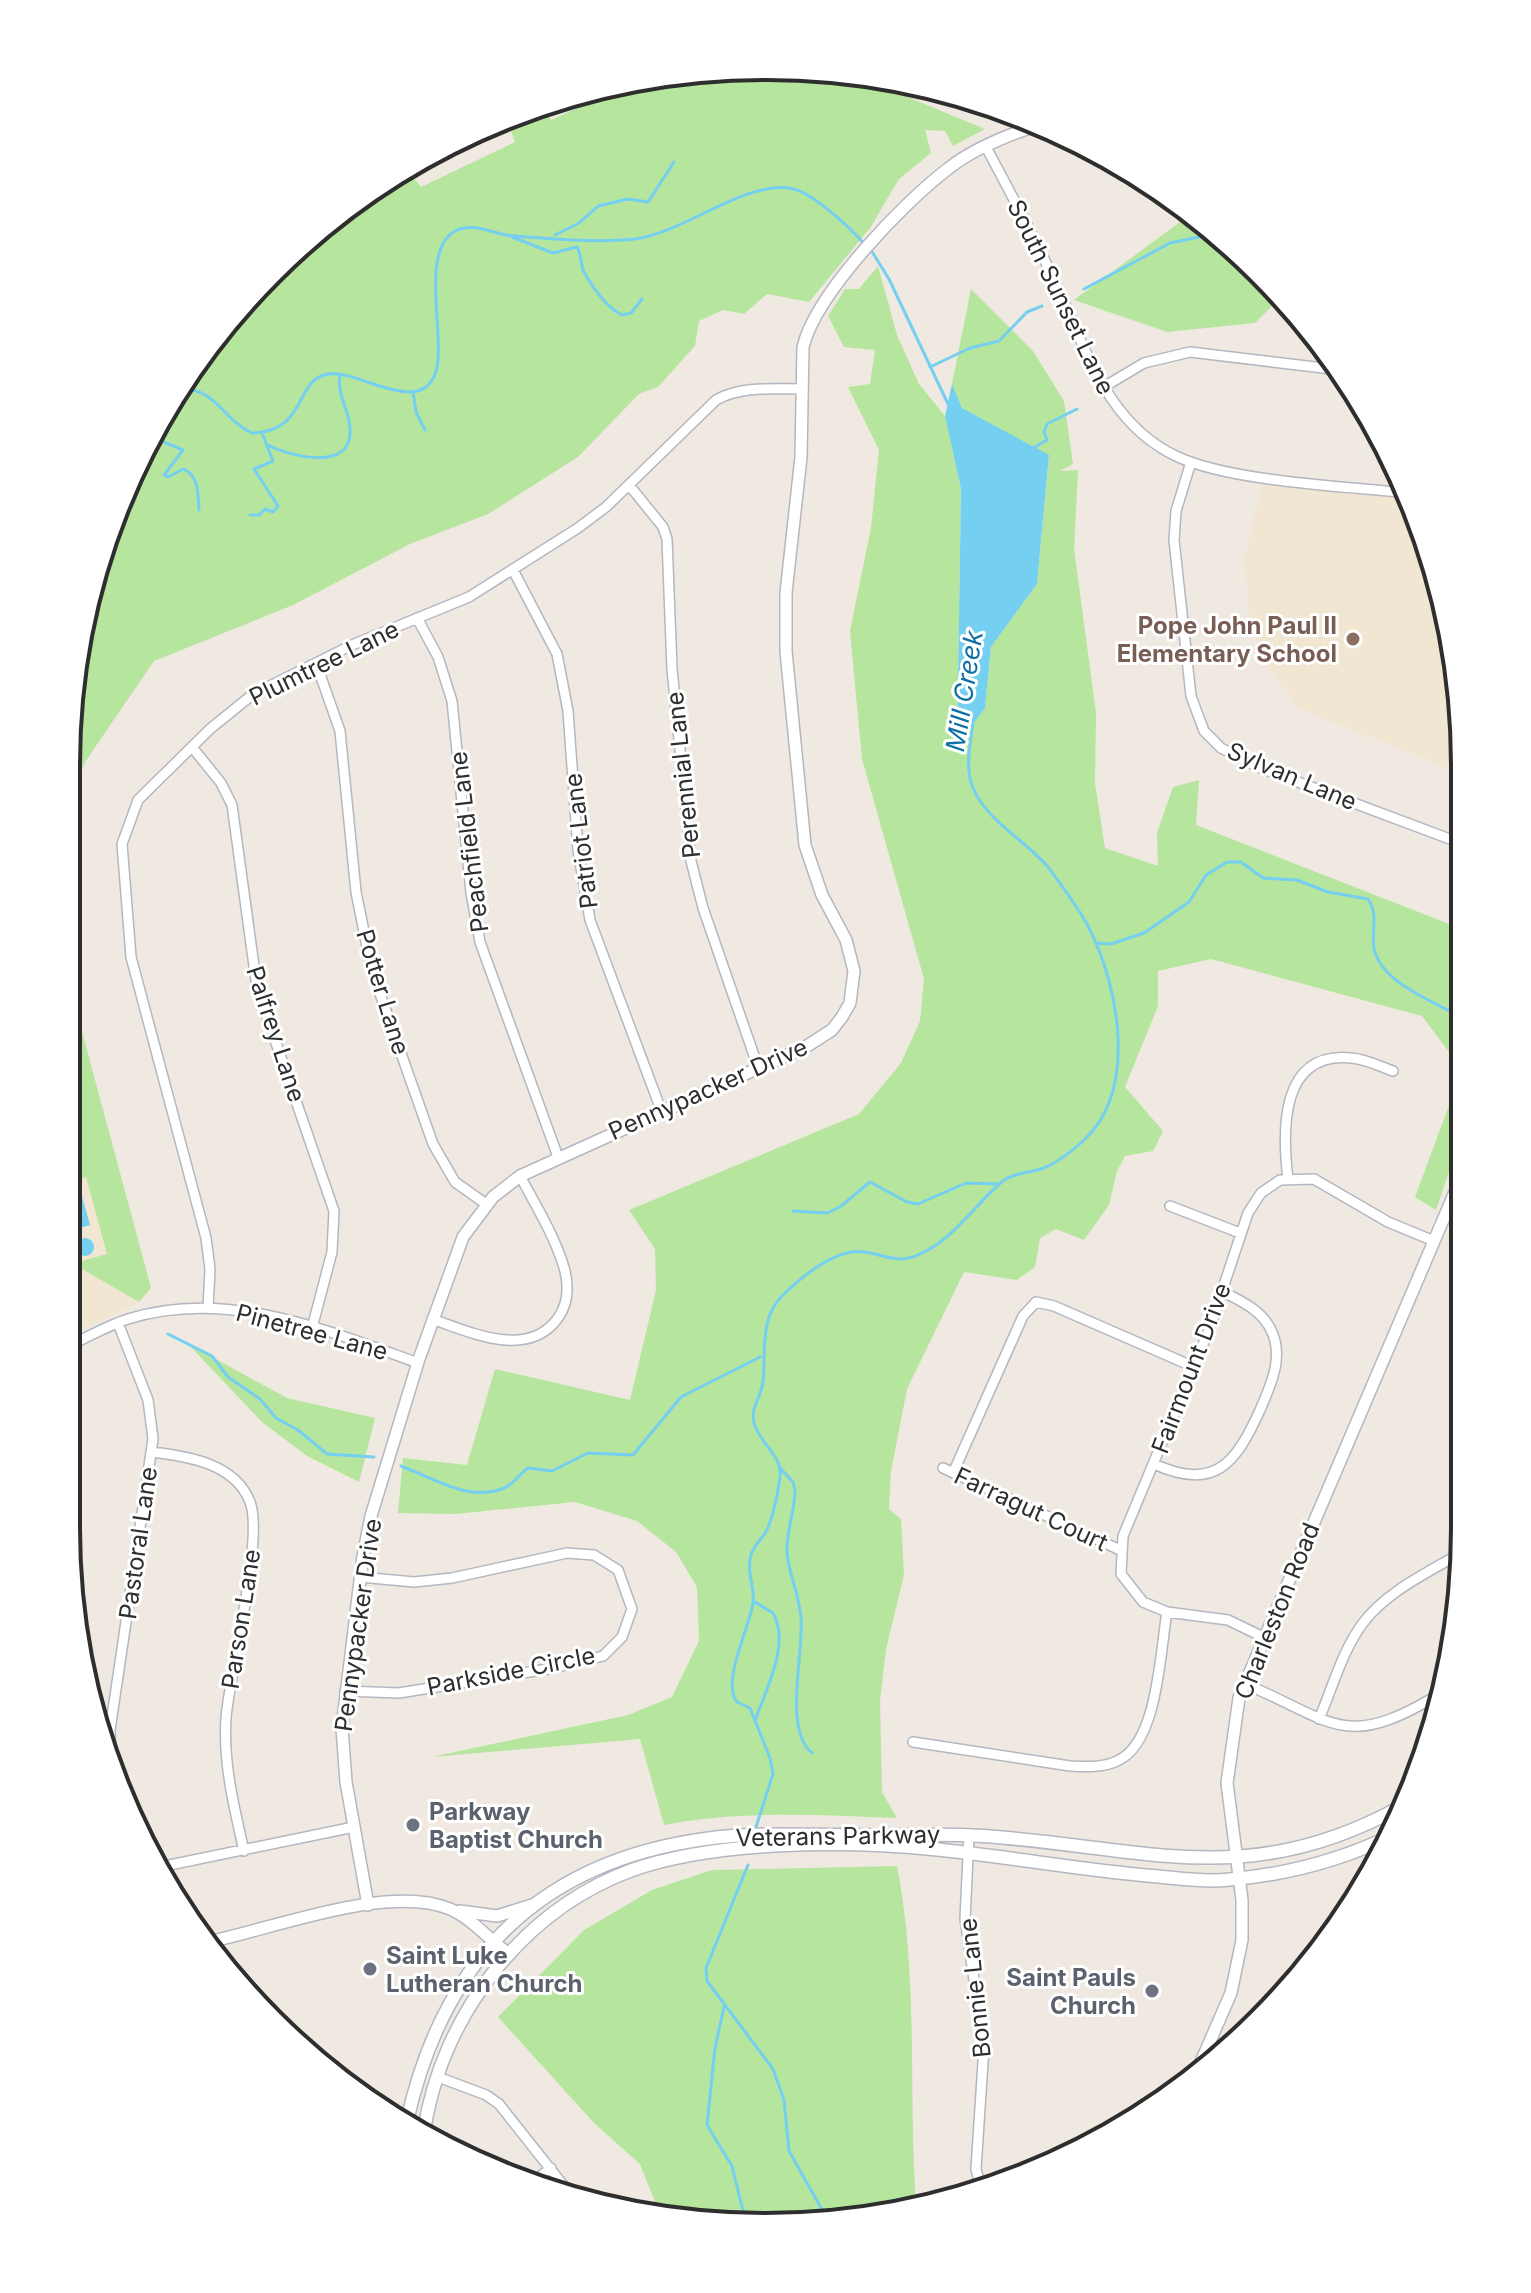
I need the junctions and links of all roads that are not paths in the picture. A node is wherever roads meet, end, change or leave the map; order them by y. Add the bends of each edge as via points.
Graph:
1 (1025, 131) edge
2 (986, 147) junction
3 (1323, 368) edge
4 (1102, 388) junction
5 (800, 389) junction
6 (1191, 462) junction
7 (629, 485) junction
8 (1394, 491) edge
9 (513, 570) junction
10 (417, 618) junction
11 (316, 663) junction
12 (192, 747) junction
13 (1451, 839) edge
14 (758, 1067) junction
15 (1393, 1071) dead end
16 (661, 1110) junction
17 (558, 1157) junction
18 (520, 1176) junction
19 (1288, 1179) junction
20 (1451, 1201) edge
21 (486, 1204) junction
22 (1170, 1206) dead end
23 (1240, 1233) junction
24 (1434, 1241) junction
25 (1222, 1291) junction
26 (208, 1308) junction
27 (432, 1319) junction
28 (118, 1323) junction
29 (312, 1328) junction
30 (80, 1341) edge
31 (418, 1363) junction
32 (1194, 1367) junction
33 (151, 1452) junction
34 (1154, 1464) junction
35 (943, 1468) dead end
36 (953, 1473) junction
37 (1120, 1550) junction
38 (1450, 1559) edge
39 (360, 1577) junction
40 (1167, 1612) junction
41 (1263, 1637) junction
42 (1243, 1683) junction
43 (345, 1691) junction
44 (1429, 1700) edge
45 (1319, 1719) junction
46 (110, 1729) edge
47 (913, 1742) dead end
48 (1389, 1812) edge
49 (354, 1827) junction
50 (969, 1835) junction
51 (1373, 1843) edge
52 (244, 1851) junction
53 (968, 1853) junction
54 (1238, 1857) junction
55 (169, 1865) edge
56 (1240, 1878) junction
57 (537, 1903) junction
58 (368, 1905) junction
59 (451, 1910) junction
60 (218, 1940) edge
61 (493, 1943) junction
62 (509, 1954) junction
63 (1205, 2053) edge
64 (438, 2077) junction
65 (409, 2112) edge
66 (426, 2123) edge
67 (551, 2168) junction
68 (541, 2176) edge
69 (979, 2179) edge
70 (561, 2182) edge

1 - 2 street, Pennypacker Drive
2 - 4 street, South Sunset Lane via 1042,254
2 - 5 street, Pennypacker Drive via 949,168 864,253 808,329
3 - 4 street via 1182,352 1144,363
4 - 6 street, South Sunset Lane via 1144,433
5 - 7 street, Plumtree Lane via 729,393 716,400
5 - 14 street, Pennypacker Drive via 801,457 786,593 786,651 805,845 815,879 852,955 853,987 850,1003 832,1030
6 - 8 street, South Sunset Lane
6 - 13 street, Sylvan Lane via 1176,511 1174,540 1189,682 1204,731 1221,748 1258,767
7 - 9 street, Plumtree Lane via 594,517
7 - 14 street, Perennial Lane via 667,539 672,669 691,861
9 - 10 street, Plumtree Lane via 469,597
9 - 16 street, Patriot Lane via 557,654 590,920
10 - 11 street, Plumtree Lane
10 - 17 street, Peachfield Lane via 438,657 452,701 480,942
11 - 12 street, Plumtree Lane via 252,695
11 - 21 street, Potter Lane via 340,731 356,892 372,971 433,1144 455,1182
12 - 26 street, Plumtree Lane via 138,800 122,844 131,957 206,1238
12 - 29 street, Palfrey Lane via 232,805 257,988 334,1211 332,1252
14 - 16 street, Pennypacker Drive
15 - 19 street via 1339,1057 1306,1071 1286,1112
16 - 17 street, Pennypacker Drive
17 - 18 street, Pennypacker Drive
18 - 21 street, Pennypacker Drive
18 - 27 street via 564,1269 567,1294 559,1317 542,1334 519,1341
19 - 23 street, Fairmount Drive via 1270,1185 1254,1201
19 - 24 street via 1325,1184 1388,1222
20 - 24 street, Charleston Road
21 - 27 street, Pennypacker Drive via 455,1253
22 - 23 street
23 - 25 street, Fairmount Drive
24 - 41 street, Charleston Road
25 - 32 street, Fairmount Drive
25 - 34 street via 1256,1311 1271,1329 1277,1351 1269,1388 1241,1450 1223,1467 1190,1476
26 - 28 street, Pinetree Lane via 147,1314
26 - 29 street, Pinetree Lane via 247,1311
27 - 31 street, Pennypacker Drive
28 - 30 street, Pinetree Lane
28 - 33 street, Pastoral Lane via 148,1400
29 - 31 street, Pinetree Lane
31 - 39 street, Pennypacker Drive via 371,1516
32 - 34 street, Fairmount Drive
32 - 36 street via 1036,1302 1023,1316
33 - 46 street, Pastoral Lane
33 - 52 street, Parson Lane via 218,1468 244,1491 253,1514 226,1732
34 - 37 street, Fairmount Drive
35 - 36 street, Farragut Court
36 - 37 street, Farragut Court
37 - 40 street via 1126,1585 1143,1602
38 - 45 street via 1364,1620
39 - 43 street, Pennypacker Drive
39 - 43 street, Parkside Circle via 414,1582 567,1553 594,1555 618,1570 632,1609 622,1637 603,1656 399,1693
40 - 41 street via 1215,1616
40 - 47 street via 1145,1729 1121,1759 1070,1766
41 - 42 street, Charleston Road
42 - 45 street
42 - 54 street, Charleston Road via 1228,1763
43 - 49 street, Pennypacker Drive via 344,1764
44 - 45 street via 1366,1728
48 - 54 main road, Veterans Parkway via 1324,1841
49 - 52 street
49 - 58 street, Pennypacker Drive
50 - 53 street, Bonnie Lane
50 - 54 main road, Veterans Parkway via 1159,1858
50 - 57 main road, Veterans Parkway via 708,1839 604,1865
51 - 56 main road, Veterans Parkway via 1328,1863
52 - 55 street
53 - 56 main road, Veterans Parkway via 1142,1875
53 - 62 main road, Veterans Parkway via 874,1846 704,1852 609,1880 551,1916
53 - 69 street, Bonnie Lane via 966,1935 984,2047
54 - 56 street, Charleston Road
56 - 63 street, Charleston Road via 1239,1958 1231,1993
57 - 59 street via 497,1916
57 - 61 main road, Veterans Parkway
58 - 59 street via 407,1901
58 - 60 street
59 - 61 street
61 - 62 street
61 - 65 main road, Veterans Parkway via 451,1998 429,2043
62 - 64 main road, Veterans Parkway via 467,2008
64 - 66 main road, Veterans Parkway
64 - 67 street via 499,2104
67 - 68 street
67 - 70 street

